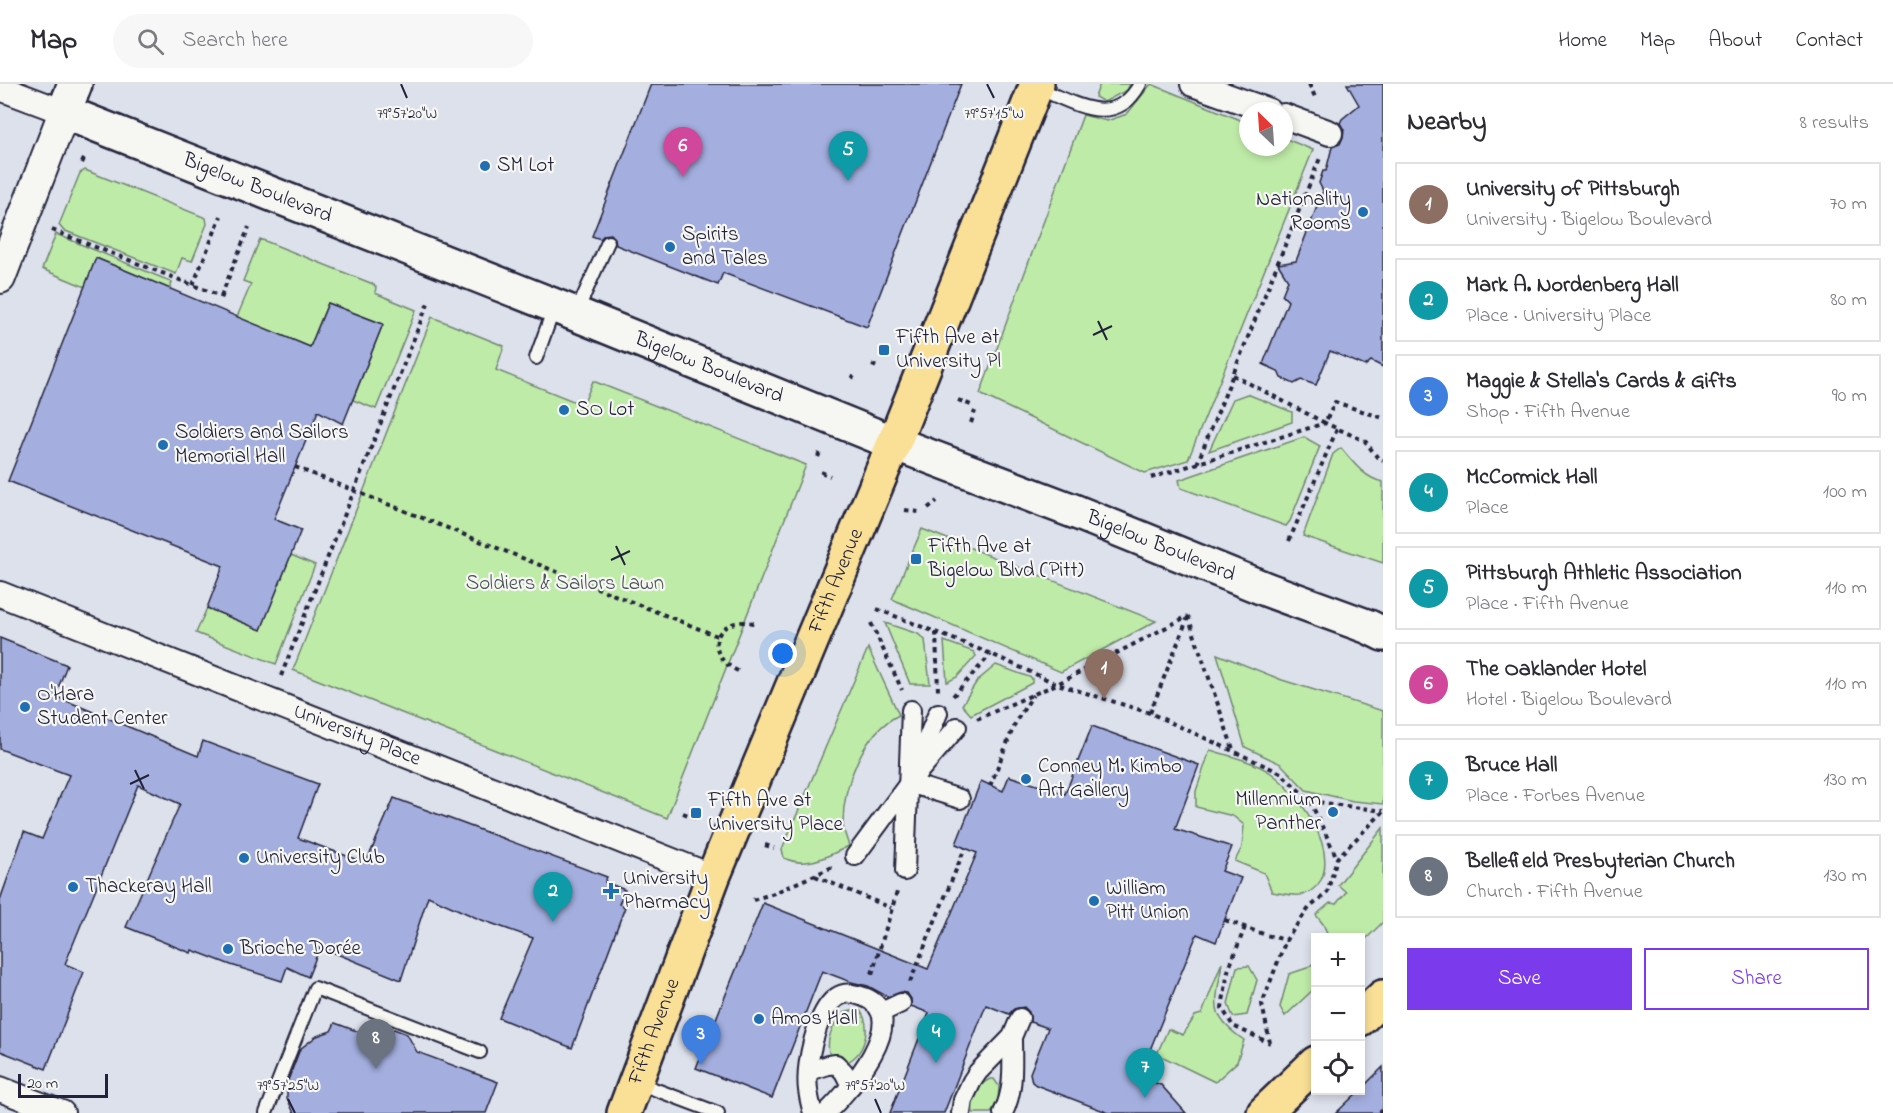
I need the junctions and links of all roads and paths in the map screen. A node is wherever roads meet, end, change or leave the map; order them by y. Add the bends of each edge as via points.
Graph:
1 (1140, 84) edge
2 (1193, 84) edge
3 (1037, 86) edge
4 (0, 88) edge
5 (69, 98) edge
6 (1244, 102) edge
7 (1293, 119) edge
8 (1330, 133) joint
9 (84, 157) dead end
10 (82, 163) dead end
11 (221, 216) dead end
12 (249, 227) dead end
13 (52, 230) dead end
14 (608, 242) dead end
15 (0, 278) edge
16 (193, 285) junction
17 (428, 303) dead end
18 (565, 310) junction
19 (536, 358) dead end
20 (872, 365) dead end
21 (878, 367) dead end
22 (1233, 375) junction
23 (958, 400) dead end
24 (971, 405) dead end
25 (975, 411) dead end
26 (1383, 418) edge
27 (971, 423) dead end
28 (1324, 423) junction
29 (1337, 429) junction
30 (894, 443) junction
31 (821, 450) dead end
32 (818, 457) dead end
33 (1383, 459) edge
34 (1197, 464) junction
35 (295, 467) dead end
36 (821, 472) dead end
37 (830, 476) dead end
38 (1151, 478) dead end
39 (355, 491) junction
40 (937, 501) dead end
41 (928, 508) dead end
42 (905, 510) dead end
43 (919, 512) dead end
44 (1289, 541) dead end
45 (0, 594) edge
46 (877, 609) dead end
47 (1188, 616) junction
48 (871, 623) dead end
49 (757, 624) dead end
50 (936, 632) junction
51 (1383, 634) edge
52 (717, 636) junction
53 (991, 654) junction
54 (738, 671) dead end
55 (281, 676) dead end
56 (1057, 684) junction
57 (1033, 695) junction
58 (911, 710) joint
59 (938, 713) junction
60 (1150, 713) junction
61 (957, 727) joint
62 (1233, 750) junction
63 (909, 783) junction
64 (990, 786) dead end
65 (960, 799) dead end
66 (1310, 801) junction
67 (1383, 811) edge
68 (682, 813) dead end
69 (696, 818) dead end
70 (765, 845) dead end
71 (774, 848) dead end
72 (965, 848) dead end
73 (855, 856) joint
74 (1337, 858) junction
75 (904, 871) joint
76 (814, 876) junction
77 (713, 877) junction
78 (753, 900) dead end
79 (891, 908) junction
80 (1225, 920) dead end
81 (1245, 927) junction
82 (1286, 940) junction
83 (878, 959) dead end
84 (1383, 997) edge
85 (901, 1003) joint
86 (882, 1012) junction
87 (1365, 1014) edge
88 (1020, 1018) dead end
89 (1012, 1037) junction
90 (480, 1052) dead end
91 (1311, 1068) edge
92 (809, 1071) junction
93 (636, 1083) junction
94 (851, 1086) junction
95 (0, 1089) edge
96 (1383, 1110) edge
97 (62, 1113) edge
98 (266, 1113) edge
99 (624, 1113) edge
100 (718, 1113) edge
101 (813, 1113) edge
102 (826, 1113) edge
103 (961, 1113) edge
104 (1003, 1113) edge
105 (1264, 1113) edge
106 (1379, 1113) edge

1 - 3 lane via 1121,106 1105,111
2 - 6 street
3 - 30 highway, Fifth Avenue
4 - 5 street
5 - 15 street
5 - 18 main road, Bigelow Boulevard
7 - 8 street
8 - 22 path
9 - 10 path
11 - 16 path
12 - 16 path via 224,297
13 - 16 path
14 - 18 lane
17 - 39 path
18 - 19 lane
18 - 30 main road, Bigelow Boulevard
20 - 21 path
22 - 28 path
22 - 34 path
23 - 24 path
25 - 27 path
26 - 28 path via 1335,402
28 - 29 path
28 - 34 path
29 - 33 path via 1365,441
29 - 44 path
30 - 51 main road, Bigelow Boulevard
30 - 77 highway, Fifth Avenue
31 - 32 path
34 - 38 path
35 - 39 path
36 - 37 path
39 - 52 path
39 - 55 path
40 - 41 path
42 - 43 path
45 - 77 street, University Place
46 - 50 path
47 - 56 path
47 - 60 path
47 - 62 path
48 - 58 path
49 - 52 path via 731,623
50 - 53 path
50 - 59 path
52 - 54 path via 723,660
53 - 56 path
53 - 59 path
56 - 57 path
56 - 60 path
57 - 61 path
57 - 64 path via 1016,721
58 - 63 street
59 - 63 street
60 - 62 path
61 - 63 street
62 - 66 path via 1281,773
63 - 65 street
63 - 73 street
63 - 75 street
66 - 67 path
66 - 74 path
67 - 74 path
68 - 69 path
70 - 71 path
72 - 85 path
73 - 76 path
74 - 82 path via 1327,893 1309,908
75 - 79 path
76 - 78 path
76 - 79 path
77 - 93 highway, Fifth Avenue
79 - 83 path
80 - 81 path
81 - 82 path
81 - 82 path via 1228,972 1222,1008 1233,1026 1270,1043 1262,1004
84 - 87 highway
85 - 86 street
86 - 92 street via 865,993 838,996 819,1021
86 - 94 street via 878,1042
88 - 89 street
89 - 103 street via 978,1072 963,1100
89 - 104 street via 1010,1090
90 - 98 lane via 315,988
91 - 105 highway
92 - 94 street via 836,1065
92 - 101 street
93 - 99 highway, Fifth Avenue
93 - 100 lane
94 - 102 street
95 - 97 street
96 - 106 path

